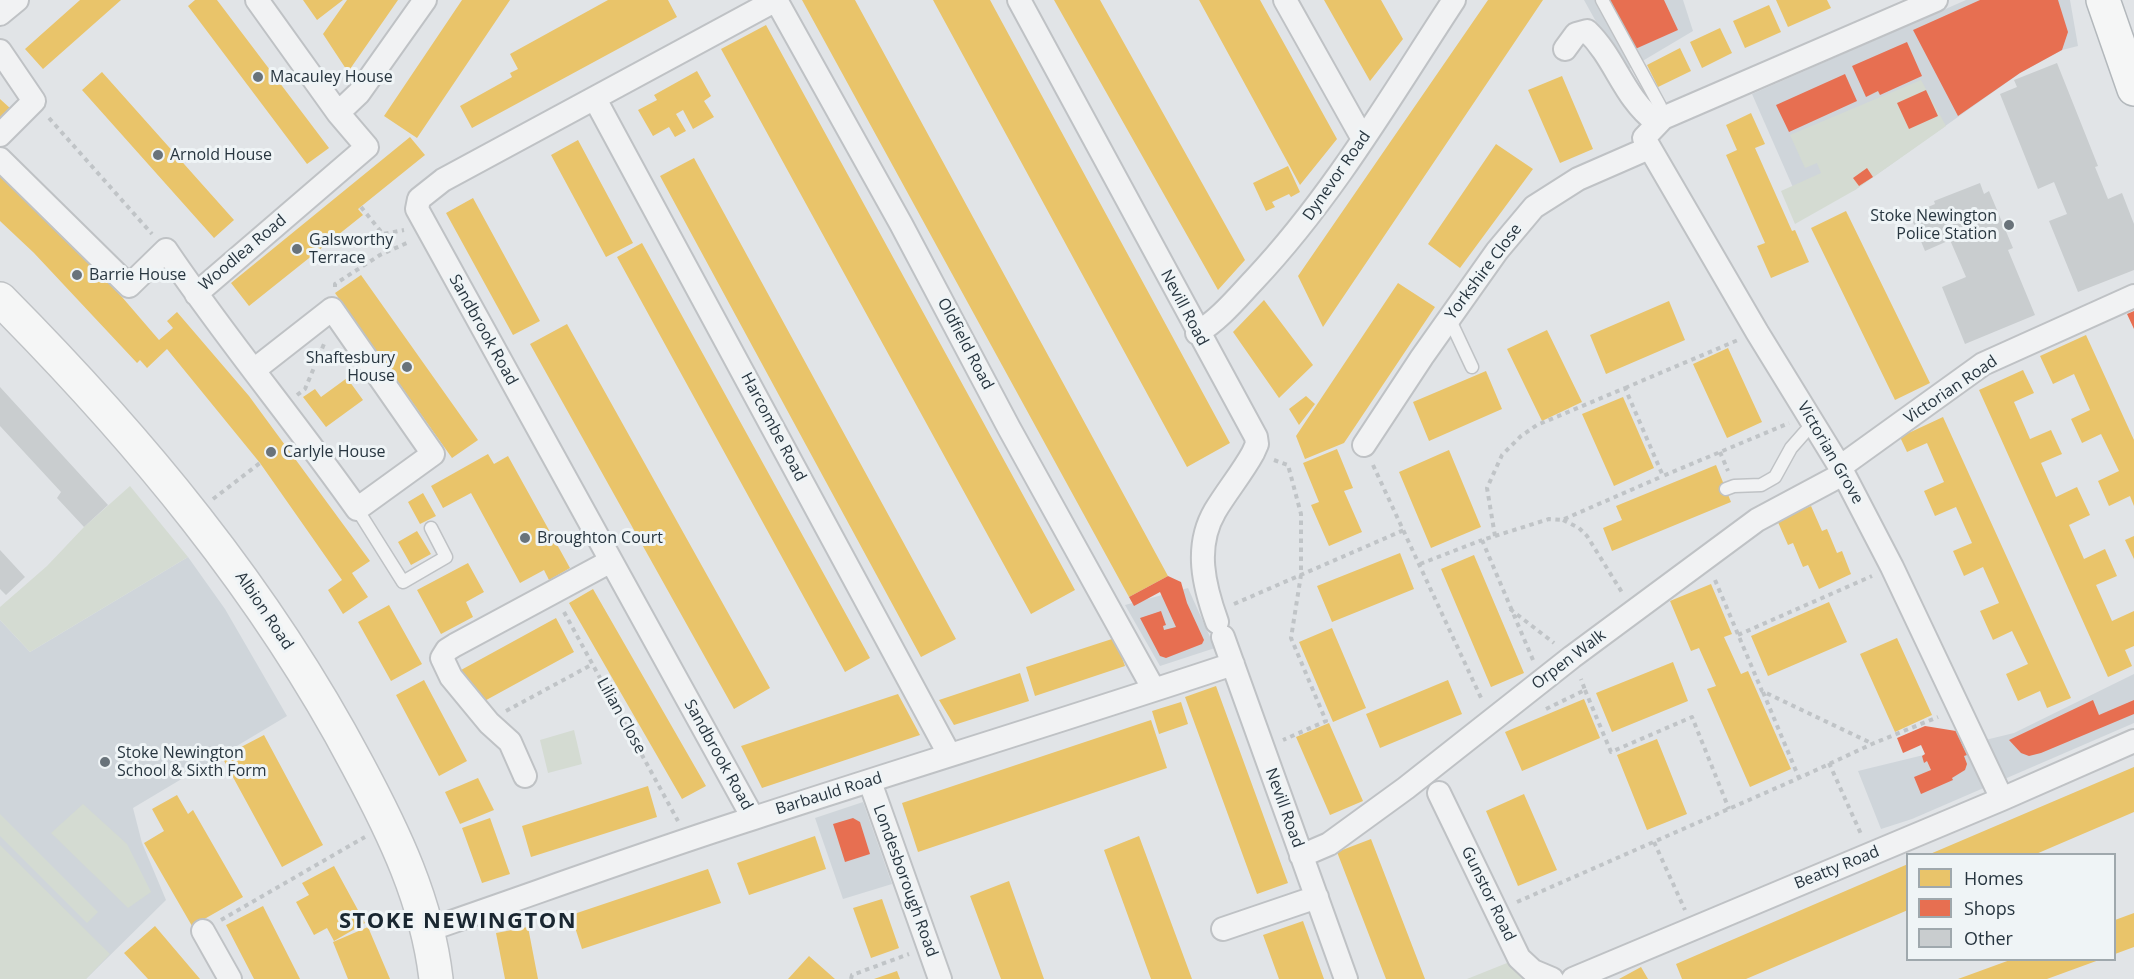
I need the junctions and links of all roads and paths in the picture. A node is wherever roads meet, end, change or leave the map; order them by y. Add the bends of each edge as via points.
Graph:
1 (17, 0) edge
2 (257, 0) edge
3 (425, 0) edge
4 (776, 0) edge
5 (1019, 0) edge
6 (1285, 0) edge
7 (1454, 0) edge
8 (1602, 0) edge
9 (1936, 0) edge
10 (2103, 0) edge
11 (0, 14) edge
12 (1565, 49) dead end
13 (0, 51) edge
14 (2134, 89) edge
15 (596, 99) junction
16 (34, 101) junction
17 (338, 113) junction
18 (1660, 120) junction
19 (0, 135) edge
20 (1363, 139) junction
21 (1649, 148) junction
22 (0, 159) edge
23 (361, 207) dead end
24 (429, 232) junction
25 (389, 233) dead end
26 (166, 250) junction
27 (196, 294) junction
28 (2134, 296) edge
29 (0, 298) edge
30 (332, 309) junction
31 (1449, 318) junction
32 (1757, 332) junction
33 (1197, 333) junction
34 (1472, 367) dead end
35 (254, 370) junction
36 (1625, 388) junction
37 (282, 406) junction
38 (1811, 419) junction
39 (1364, 445) joint
40 (1253, 453) junction
41 (260, 463) dead end
42 (1842, 471) junction
43 (1663, 476) junction
44 (1726, 489) dead end
45 (357, 509) junction
46 (193, 514) junction
47 (1562, 520) junction
48 (431, 528) dead end
49 (1404, 530) junction
50 (1495, 536) junction
51 (1482, 540) junction
52 (1706, 559) junction
53 (611, 561) junction
54 (1420, 564) junction
55 (1892, 567) junction
56 (1301, 575) junction
57 (553, 591) junction
58 (1509, 608) junction
59 (1634, 612) junction
60 (1218, 624) junction
61 (1738, 635) junction
62 (1572, 657) junction
63 (592, 664) junction
64 (1233, 664) junction
65 (1542, 681) junction
66 (1153, 688) junction
67 (1585, 690) dead end
68 (1762, 691) junction
69 (1959, 708) junction
70 (1491, 719) junction
71 (488, 722) junction
72 (2134, 741) edge
73 (1872, 744) junction
74 (1263, 749) junction
75 (950, 754) junction
76 (1829, 763) junction
77 (525, 776) dead end
78 (1799, 778) junction
79 (870, 782) junction
80 (1439, 793) dead end
81 (2002, 799) junction
82 (1729, 809) junction
83 (753, 818) junction
84 (389, 823) junction
85 (688, 840) junction
86 (1654, 842) junction
87 (1870, 854) junction
88 (1301, 856) junction
89 (1317, 897) junction
90 (1498, 912) junction
91 (1692, 927) junction
92 (1223, 929) dead end
93 (428, 930) junction
94 (203, 931) joint
95 (929, 947) junction
96 (230, 979) edge
97 (436, 979) edge
98 (851, 979) edge
99 (940, 979) edge
100 (1346, 979) edge
101 (1552, 979) edge
102 (1572, 979) edge

1 - 11 street
2 - 17 street, Woodlea Road
3 - 17 street via 359,93
4 - 15 street, Sandbrook Road
4 - 66 street, Oldfield Road
5 - 33 street, Nevill Road
6 - 20 street
7 - 20 street, Dynevor Road
8 - 18 lane via 1660,106
9 - 18 street
10 - 14 main road
12 - 18 street via 1576,34 1587,32 1608,57 1636,105
13 - 16 street
15 - 24 street, Sandbrook Road via 443,180 419,199 417,209
15 - 75 street, Harcombe Road
16 - 19 street
16 - 26 path
17 - 27 street, Woodlea Road via 367,147
18 - 21 street via 1644,138
20 - 33 street, Dynevor Road via 1271,261 1214,322
21 - 31 street, Yorkshire Close via 1578,179 1534,207
21 - 32 street, Victorian Grove
22 - 26 street via 129,286
23 - 25 path via 383,234
24 - 30 path via 380,255 335,284
24 - 53 street, Sandbrook Road
26 - 27 street, Woodlea Road
27 - 35 street
28 - 42 street, Victorian Road via 1983,364
29 - 46 main road, Albion Road
30 - 35 street
30 - 37 path via 330,332 305,389
30 - 45 street via 433,454
31 - 34 lane
31 - 39 street, Yorkshire Close
32 - 36 path
32 - 38 street, Victorian Grove
33 - 40 street, Nevill Road via 1256,437
35 - 37 street
36 - 43 path
36 - 50 path via 1538,425 1502,455 1487,488
37 - 45 street
38 - 42 street, Victorian Grove
38 - 43 path
38 - 44 lane via 1775,477 1761,485
39 - 49 path
40 - 56 path via 1288,465 1301,514
40 - 60 street, Nevill Road via 1206,531 1202,553 1204,577
41 - 46 path
42 - 52 street, Orpen Walk via 1757,520
42 - 55 street, Victorian Grove
43 - 47 path
45 - 48 lane via 403,582 446,556
46 - 84 main road, Albion Road via 255,596 329,710
47 - 50 path via 1549,519
47 - 59 path via 1587,537
49 - 54 path
49 - 56 path
50 - 51 path
51 - 54 path
51 - 58 path
52 - 59 street, Orpen Walk
52 - 61 path
53 - 57 street
53 - 83 street, Sandbrook Road
54 - 70 path
55 - 61 path
55 - 69 street, Victorian Grove
56 - 60 path
56 - 74 path via 1291,638 1326,721
57 - 63 path, Lilian Close
57 - 71 street via 455,645 442,658 451,677
58 - 62 path
58 - 65 path
59 - 62 street, Orpen Walk
60 - 64 street, Nevill Road
61 - 68 path
62 - 65 street, Orpen Walk
63 - 71 path
63 - 85 path, Lilian Close
64 - 66 street, Barbauld Road
64 - 74 street, Nevill Road
65 - 70 street, Orpen Walk
66 - 75 street, Barbauld Road
67 - 82 path via 1611,752 1692,717
68 - 73 path
68 - 78 path
69 - 73 path
69 - 81 street, Victorian Grove
70 - 88 street, Orpen Walk via 1329,844
71 - 77 street via 510,742
72 - 81 street, Beatty Road
73 - 76 path
74 - 88 street, Nevill Road
75 - 79 street, Barbauld Road
76 - 78 path
76 - 87 path
78 - 82 path
79 - 83 street, Barbauld Road
79 - 95 street, Londesborough Road
80 - 90 street, Gunstor Road
81 - 87 street, Beatty Road
82 - 86 path
83 - 85 street, Barbauld Road
84 - 93 main road, Albion Road
84 - 94 path
85 - 93 street, Barbauld Road
86 - 90 path
86 - 91 path
87 - 91 street, Beatty Road
88 - 89 street, Nevill Road
89 - 92 street
89 - 100 street, Nevill Road
90 - 101 street, Gunstor Road via 1519,958 1533,971
91 - 102 street, Beatty Road
93 - 97 main road, Albion Road
94 - 96 street
95 - 98 path via 852,975
95 - 99 street, Londesborough Road

